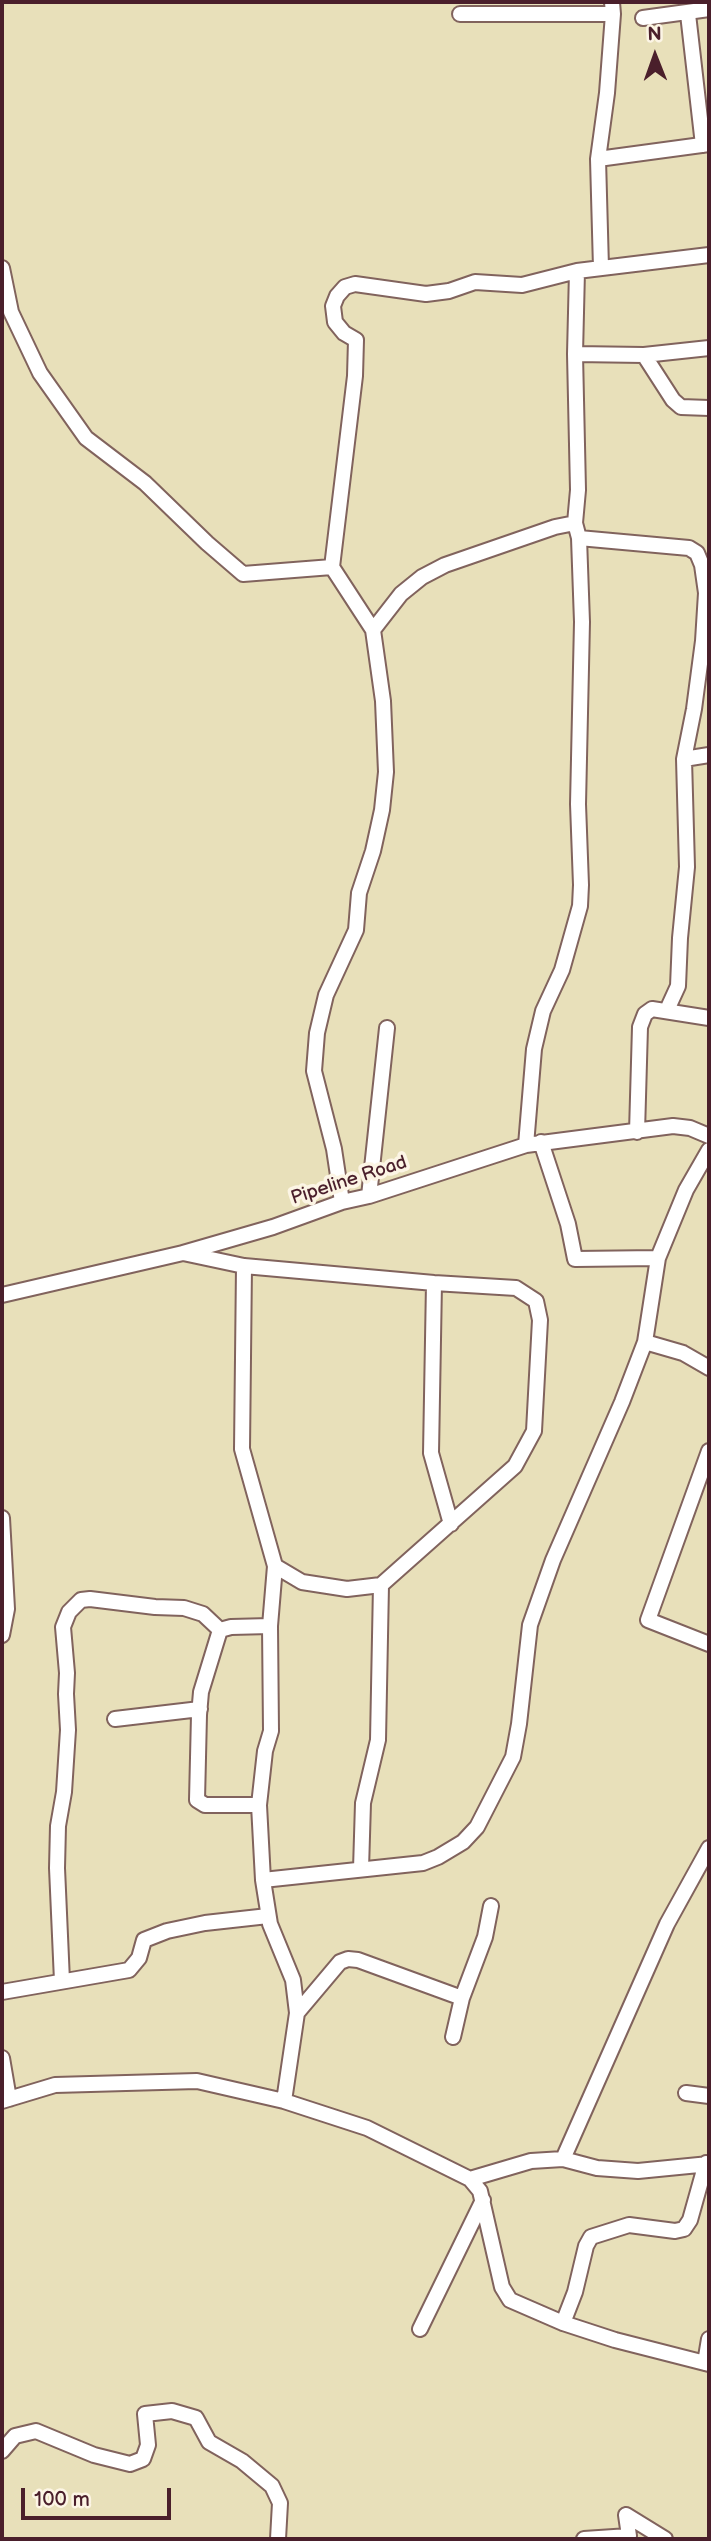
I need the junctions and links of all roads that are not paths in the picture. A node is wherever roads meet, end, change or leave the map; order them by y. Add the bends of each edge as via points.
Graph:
1 (613, 8) edge
2 (709, 9) edge
3 (460, 14) dead end
4 (688, 14) junction
5 (643, 18) dead end
6 (706, 144) edge
7 (598, 159) junction
8 (709, 255) edge
9 (2, 268) edge
10 (601, 268) junction
11 (578, 271) junction
12 (709, 348) edge
13 (575, 354) junction
14 (644, 355) junction
15 (709, 408) edge
16 (575, 523) junction
17 (579, 538) junction
18 (332, 567) junction
19 (373, 630) junction
20 (709, 755) edge
21 (684, 759) junction
22 (667, 1010) junction
23 (709, 1018) edge
24 (387, 1028) dead end
25 (637, 1132) junction
26 (709, 1136) edge
27 (541, 1142) junction
28 (526, 1145) junction
29 (709, 1150) edge
30 (369, 1196) junction
31 (342, 1202) junction
32 (183, 1252) junction
33 (658, 1258) junction
34 (243, 1266) junction
35 (434, 1283) junction
36 (2, 1296) edge
37 (645, 1342) junction
38 (709, 1367) edge
39 (709, 1451) edge
40 (2, 1518) edge
41 (451, 1524) junction
42 (275, 1566) junction
43 (381, 1585) junction
44 (270, 1626) junction
45 (220, 1630) junction
46 (2, 1635) edge
47 (709, 1644) edge
48 (200, 1709) junction
49 (115, 1719) dead end
50 (259, 1805) junction
51 (709, 1848) edge
52 (361, 1869) junction
53 (263, 1880) junction
54 (491, 1906) dead end
55 (268, 1916) junction
56 (62, 1981) junction
57 (2, 1992) edge
58 (462, 1998) junction
59 (297, 2013) junction
60 (453, 2037) dead end
61 (2, 2058) edge
62 (686, 2093) dead end
63 (709, 2096) edge
64 (5, 2100) edge
65 (284, 2101) junction
66 (563, 2159) junction
67 (708, 2164) edge
68 (470, 2179) junction
69 (483, 2200) junction
70 (563, 2323) junction
71 (420, 2329) dead end
72 (709, 2339) edge
73 (707, 2363) edge
74 (2, 2451) edge
75 (278, 2539) edge
76 (584, 2539) edge
77 (665, 2539) edge

1 - 3 street
1 - 7 street
2 - 4 street
4 - 5 street
4 - 6 street
6 - 7 street
7 - 10 street
8 - 10 street
9 - 18 street via 11,312 40,373 86,438 145,483 243,574
10 - 11 street
11 - 13 street
11 - 18 street via 522,285 475,282 449,292 426,294 355,284 337,296 335,322 356,340
12 - 14 street
13 - 14 street
13 - 16 street
14 - 15 street via 681,407
16 - 17 street
16 - 19 street via 445,565 422,577 401,594
17 - 21 street via 690,548 702,565 706,593 703,641
17 - 28 street via 580,906 534,1049
18 - 19 street
19 - 31 street via 383,701 386,772 382,810 359,893 356,930 326,995 314,1071
20 - 21 street
21 - 22 street via 687,867 678,986
22 - 23 street
22 - 25 street via 652,1009 640,1027
24 - 30 street
25 - 26 street, Pipeline Road via 673,1126
25 - 27 street, Pipeline Road
27 - 28 street, Pipeline Road
27 - 33 street via 575,1259
28 - 30 street, Pipeline Road
29 - 33 street via 686,1190
30 - 31 street, Pipeline Road
31 - 32 street, Pipeline Road
32 - 34 street
32 - 36 street, Pipeline Road
33 - 37 street
34 - 35 street
34 - 42 street via 242,1449
35 - 41 street via 431,1453
35 - 41 street via 516,1288 536,1301 540,1320 534,1432 515,1466
37 - 38 street
37 - 52 street via 530,1625 513,1757 477,1827 463,1842 423,1863
39 - 47 street via 648,1620
40 - 46 street via 7,1609
41 - 43 street
42 - 43 street via 302,1582 347,1589
42 - 44 street
43 - 52 street via 378,1740 363,1803
44 - 45 street
44 - 50 street via 271,1731
45 - 48 street
45 - 56 street via 203,1614 184,1608 90,1599 69,1612 62,1641 68,1730 57,1868
48 - 49 street
48 - 50 street via 197,1800 205,1805
50 - 53 street
51 - 66 street via 667,1924
52 - 53 street
53 - 55 street
54 - 58 street via 485,1937
55 - 56 street via 167,1931 144,1940 130,1970
55 - 59 street via 293,1980
56 - 57 street
58 - 59 street via 348,1959 340,1962
58 - 60 street
59 - 65 street
61 - 64 street
62 - 63 street
64 - 65 street via 55,2085 197,2081
65 - 68 street via 367,2128
66 - 67 street via 597,2168 638,2171
66 - 68 street via 531,2161
67 - 70 street via 684,2229 629,2225 591,2237
68 - 69 street
69 - 70 street via 505,2295
69 - 71 street
70 - 73 street
72 - 73 street
74 - 75 street via 15,2436 36,2431 130,2464 143,2459 148,2445 145,2414 172,2411 196,2418 209,2442 272,2486 280,2503
76 - 77 street via 629,2536 626,2515

